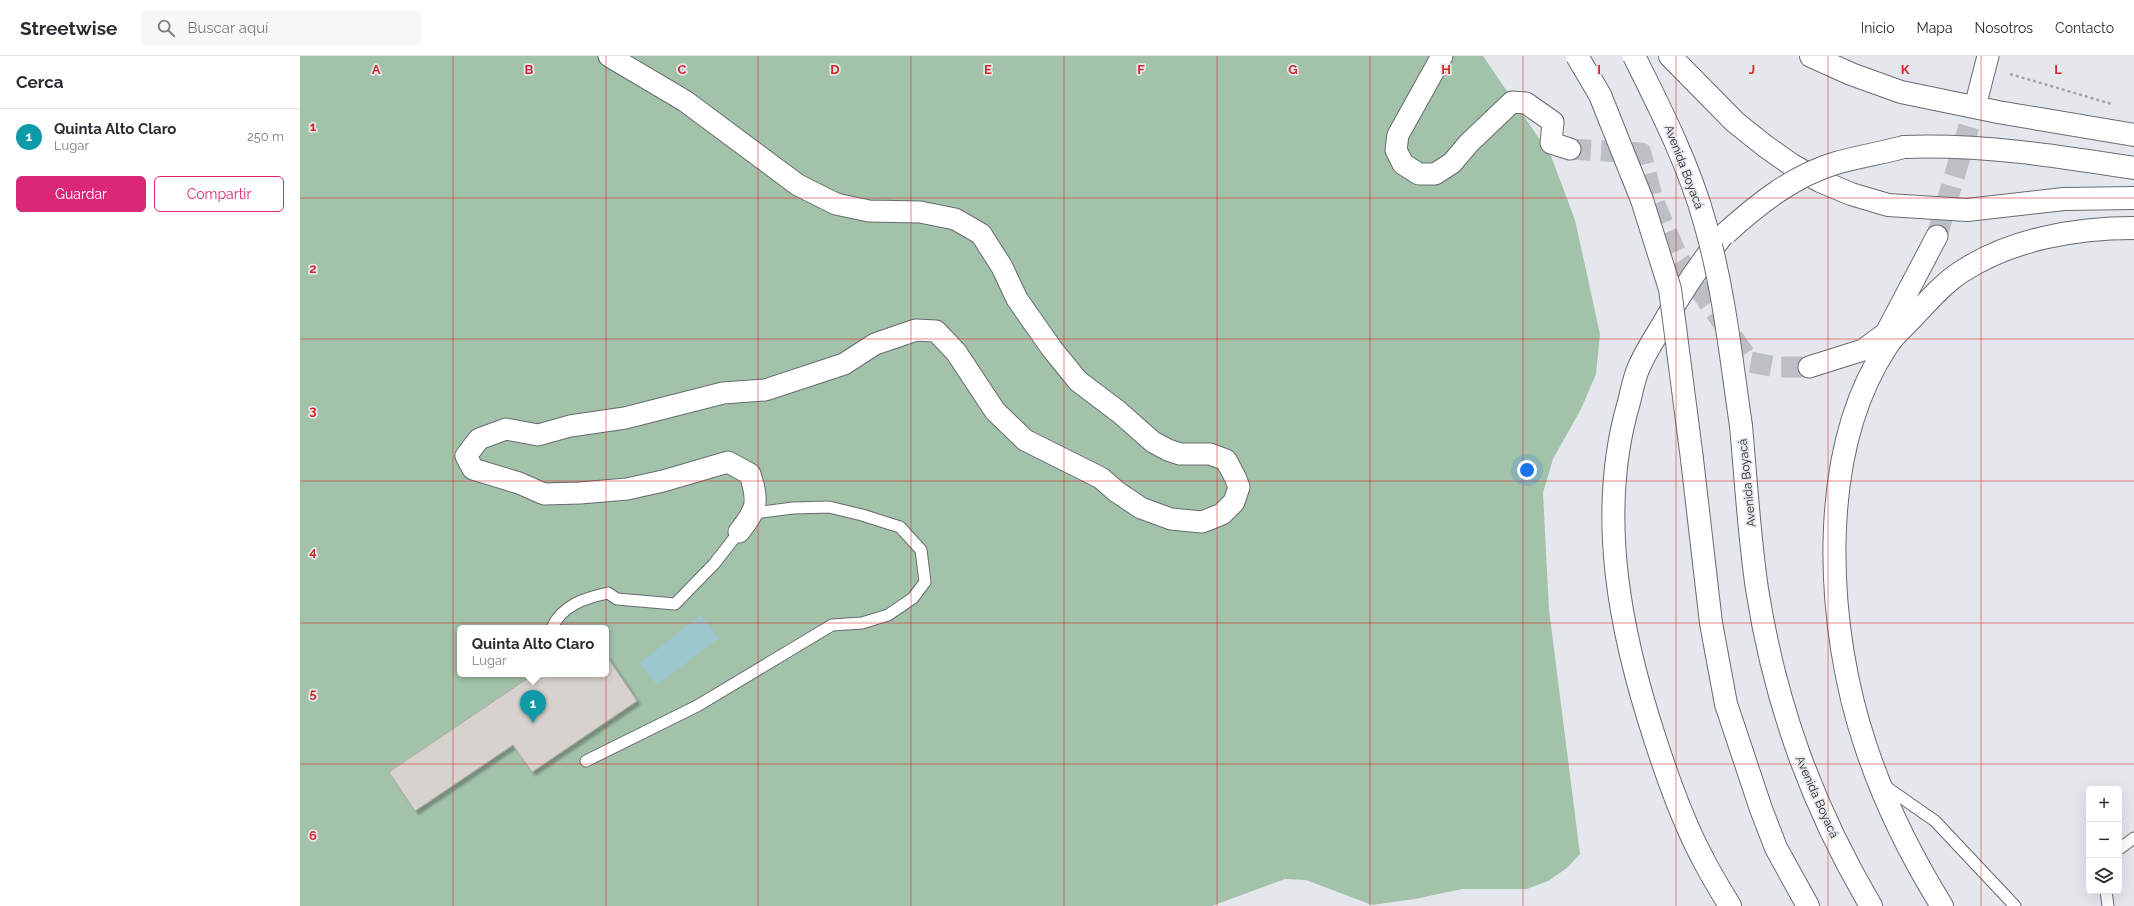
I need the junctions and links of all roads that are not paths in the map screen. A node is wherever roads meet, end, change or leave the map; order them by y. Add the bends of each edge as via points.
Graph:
1 (608, 56) edge
2 (1442, 56) edge
3 (1577, 56) edge
4 (1634, 56) edge
5 (1670, 56) edge
6 (1811, 56) edge
7 (1988, 56) edge
8 (1978, 95) tunnel mouth
9 (2134, 135) edge
10 (1570, 149) tunnel mouth
11 (2134, 168) edge
12 (2134, 198) edge
13 (2134, 228) edge
14 (1937, 236) tunnel mouth
15 (1809, 367) tunnel mouth
16 (754, 513) junction
17 (739, 532) joint
18 (553, 625) edge
19 (586, 761) dead end
20 (1880, 782) junction
21 (2134, 838) edge
22 (2122, 847) edge
23 (2106, 894) edge
24 (1730, 906) edge
25 (1808, 906) edge
26 (1871, 906) edge
27 (1942, 906) edge
28 (2015, 906) edge
29 (2108, 906) edge

1 - 16 street via 685,101 798,185 830,201 869,211 920,212 955,219 981,234 1002,267 1017,299 1065,368 1078,381 1153,442 1180,454 1210,454 1226,460 1239,487 1234,502 1222,514 1202,522 1171,519 1141,508 1101,478 1025,440 995,411 956,352 936,330 916,330 876,344 844,364 765,390 723,393 626,418 570,426 538,435 506,429 479,439 466,456 473,469 519,482 544,494 627,488 663,481 728,462 750,474 755,490
2 - 10 street via 1398,135 1396,150 1403,164 1419,174 1434,174 1452,163 1512,102 1526,104 1553,122 1551,143
3 - 25 highway, bridge via 1600,95 1633,179 1670,289 1711,623 1726,704 1776,848
4 - 26 highway, Avenida Boyacá, bridge via 1682,156 1705,222 1721,289 1741,426 1757,589 1784,712 1797,754 1822,815
5 - 12 highway via 1736,122 1765,146 1797,169 1851,194 1888,205 1967,210 2064,199
6 - 9 highway via 1901,92
7 - 8 street
11 - 24 highway, bridge via 2010,151 1943,145 1904,147 1835,164 1811,173 1787,185 1756,206 1726,232 1699,264 1639,367 1620,437 1615,471 1614,556 1624,623 1643,704 1671,788 1702,859
13 - 20 highway via 2063,234 2026,243 1991,256 1962,272 1938,290 1887,345 1868,382 1849,430 1839,480 1835,533 1837,595 1852,696 1866,747
14 - 15 street via 1886,334 1863,350
16 - 17 street
16 - 19 lane via 829,507 900,527 921,550 926,582 913,598 888,615 862,623 832,625 697,706
17 - 18 lane via 714,564 675,604 617,599 608,593 588,597 570,606
20 - 27 highway via 1916,864
20 - 28 lane via 1935,821
21 - 22 lane
23 - 29 lane

